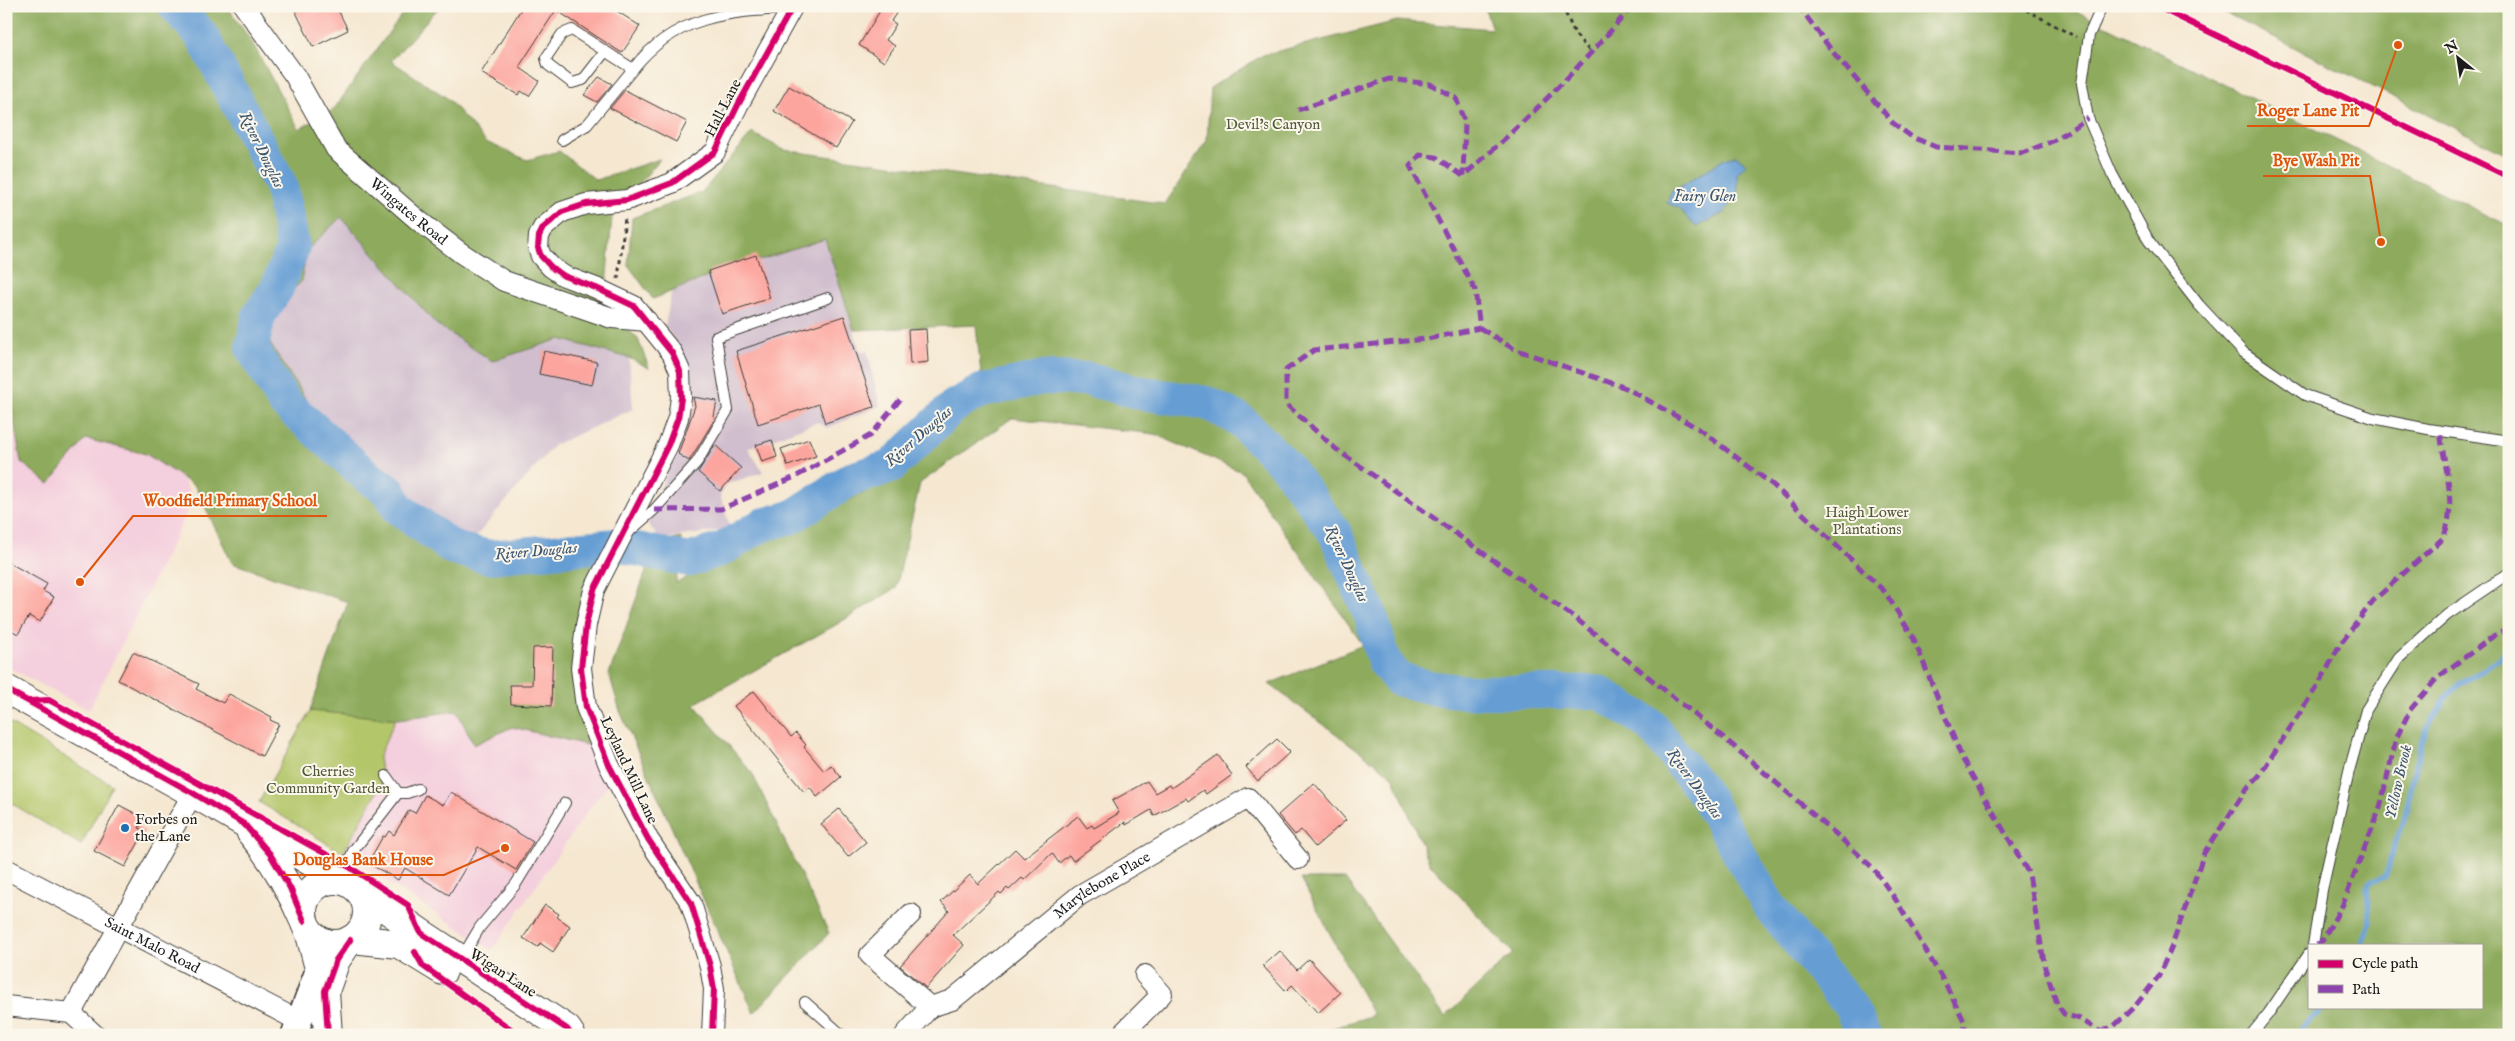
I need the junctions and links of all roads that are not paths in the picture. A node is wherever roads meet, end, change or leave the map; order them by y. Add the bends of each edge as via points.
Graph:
1 (244, 6) edge
2 (2102, 6) edge
3 (792, 8) edge
4 (604, 52) junction
5 (633, 69) junction
6 (562, 140) dead end
7 (828, 298) dead end
8 (647, 321) junction
9 (2509, 441) edge
10 (616, 548) junction
11 (2509, 573) edge
12 (6, 689) edge
13 (386, 776) dead end
14 (418, 789) dead end
15 (193, 793) junction
16 (398, 793) junction
17 (565, 803) dead end
18 (244, 824) junction
19 (1298, 860) dead end
20 (6, 869) edge
21 (351, 885) junction
22 (911, 914) dead end
23 (307, 926) junction
24 (118, 928) junction
25 (351, 940) junction
26 (2313, 944) edge
27 (2308, 955) edge
28 (460, 960) junction
29 (1144, 975) dead end
30 (322, 979) junction
31 (805, 1002) dead end
32 (6, 1006) edge
33 (930, 1007) junction
34 (71, 1013) junction
35 (297, 1028) edge
36 (95, 1035) edge
37 (328, 1035) edge
38 (542, 1035) edge
39 (571, 1035) edge
40 (712, 1035) edge
41 (842, 1035) edge
42 (904, 1035) edge
43 (1121, 1035) edge
44 (2251, 1035) edge

1 - 8 street, Wingates Road via 296,76 336,149 419,221 504,281 612,318
2 - 9 lane via 2090,35 2082,84 2088,118 2112,174 2149,241 2199,305 2243,352 2305,395 2373,418
3 - 5 lane via 752,10 689,24 675,30 643,56
3 - 8 street, Hall Lane via 715,152 672,183 627,200 586,204 562,212 542,228 538,248 550,267 634,306
4 - 4 lane via 572,30 562,34 546,58 548,66 572,83 583,80
4 - 5 lane
5 - 6 lane via 587,125
7 - 10 lane via 716,337 728,410 697,462
8 - 10 street, Leyland Mill Lane via 672,353 680,371 681,398 668,445
10 - 40 street, Leyland Mill Lane via 594,590 586,625 581,668 586,707 609,765 648,839 690,903 714,989
11 - 26 lane via 2446,615 2398,658 2366,710 2326,872
12 - 15 main road, Wigan Lane
13 - 16 lane
14 - 16 lane
15 - 18 main road, Wigan Lane
15 - 24 street
16 - 21 lane via 353,851
17 - 28 lane via 516,884 480,927
18 - 21 main road, Wigan Lane
18 - 23 main road, Wigan Lane via 270,854
19 - 33 street, Marylebone Place via 1248,798 1080,895 952,1000
20 - 24 street, Saint Malo Road
21 - 23 main road via 325,881 311,890 303,910
21 - 25 main road via 366,901 367,917 360,932
21 - 28 main road, Wigan Lane
22 - 33 street via 870,955
23 - 25 main road via 324,942
23 - 30 main road, Wigan Lane
24 - 34 street
24 - 35 street, Saint Malo Road
25 - 30 main road
25 - 38 main road, Wigan Lane via 389,942 408,948
27 - 44 lane
28 - 39 main road, Wigan Lane via 567,1029
29 - 43 street via 1162,994
30 - 35 street
30 - 37 main road
31 - 41 lane
32 - 34 street
33 - 42 street, Marylebone Place
34 - 36 street

